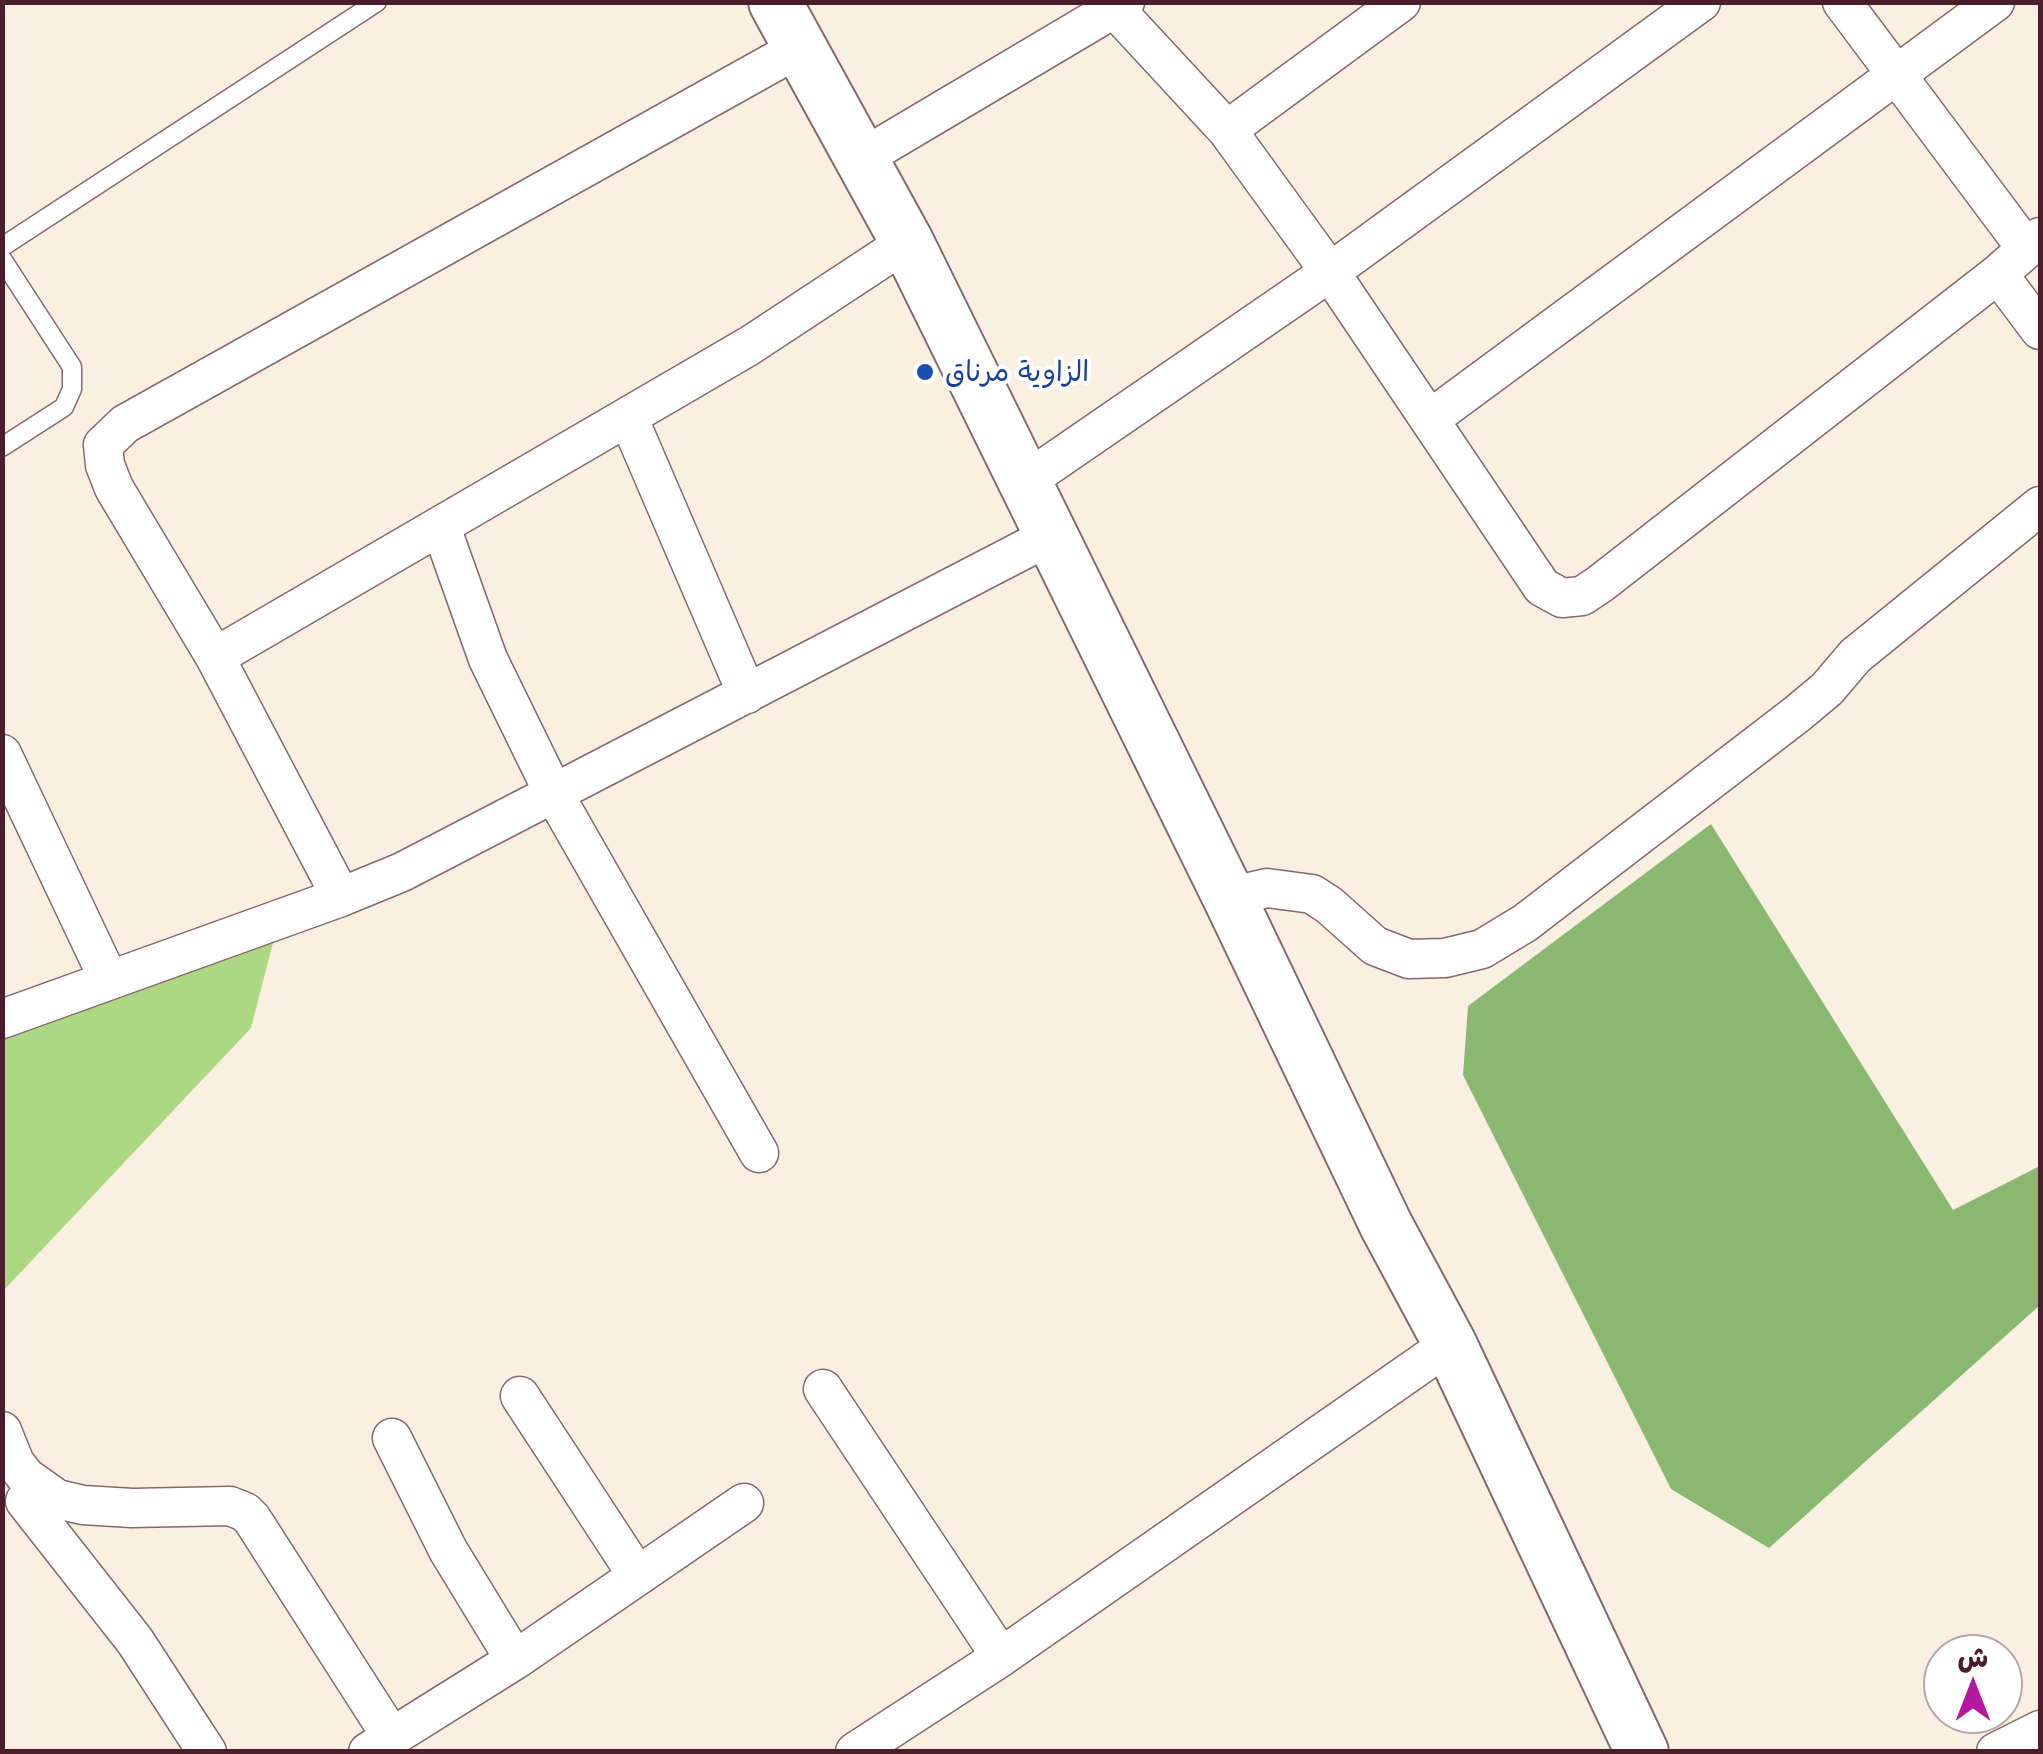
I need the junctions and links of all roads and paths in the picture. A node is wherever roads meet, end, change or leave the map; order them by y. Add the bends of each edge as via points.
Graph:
1 (377, 2) edge
2 (775, 2) edge
3 (1401, 2) edge
4 (1701, 2) edge
5 (1842, 2) edge
6 (1995, 2) edge
7 (1120, 6) edge
8 (802, 47) junction
9 (1896, 74) junction
10 (1227, 130) junction
11 (862, 158) junction
12 (908, 242) junction
13 (2033, 243) edge
14 (2, 247) edge
15 (2, 259) edge
16 (1330, 272) junction
17 (1998, 274) junction
18 (2040, 330) edge
19 (628, 417) junction
20 (1430, 418) junction
21 (2, 447) edge
22 (1023, 482) junction
23 (2040, 506) edge
24 (442, 526) junction
25 (1050, 536) junction
26 (214, 657) junction
27 (747, 694) junction
28 (2, 754) edge
29 (554, 794) junction
30 (341, 897) junction
31 (1229, 897) junction
32 (110, 980) junction
33 (2, 1018) edge
34 (759, 1153) dead end
35 (1450, 1344) junction
36 (824, 1389) dead end
37 (520, 1396) dead end
38 (2, 1431) edge
39 (392, 1438) dead end
40 (22, 1503) edge
41 (744, 1504) dead end
42 (637, 1576) junction
43 (1001, 1657) junction
44 (514, 1660) junction
45 (2040, 1730) edge
46 (380, 1744) edge
47 (206, 1752) edge
48 (855, 1752) edge
49 (1642, 1752) edge
50 (1996, 1752) edge

1 - 14 lane
2 - 8 main road
3 - 10 street
4 - 16 street
5 - 9 street
6 - 9 street
7 - 10 street
7 - 11 street
8 - 11 main road
8 - 26 street via 108,438 102,456 114,488
9 - 13 street
9 - 20 street
10 - 16 street
11 - 12 main road
12 - 19 street
12 - 22 main road
13 - 17 street
15 - 21 lane via 72,367 72,389 64,407
16 - 20 street
16 - 22 street
17 - 18 street
17 - 20 street via 1582,596 1562,598 1542,587
19 - 24 street
19 - 27 street
22 - 25 main road
23 - 31 street via 1855,656 1797,714 1482,949 1409,959 1375,946 1312,894 1267,888
24 - 26 street
24 - 29 street via 488,660
25 - 27 street
25 - 31 main road
26 - 30 street
27 - 29 street
28 - 32 street
29 - 30 street
29 - 34 street
30 - 32 street
31 - 35 main road
32 - 33 street
35 - 43 street
35 - 49 main road
36 - 43 street
37 - 42 street
38 - 40 street
39 - 44 street
40 - 46 street via 58,1498 84,1505 214,1505 245,1512
40 - 47 street via 136,1641
41 - 42 street
42 - 44 street
43 - 48 street
44 - 46 street
45 - 50 street

